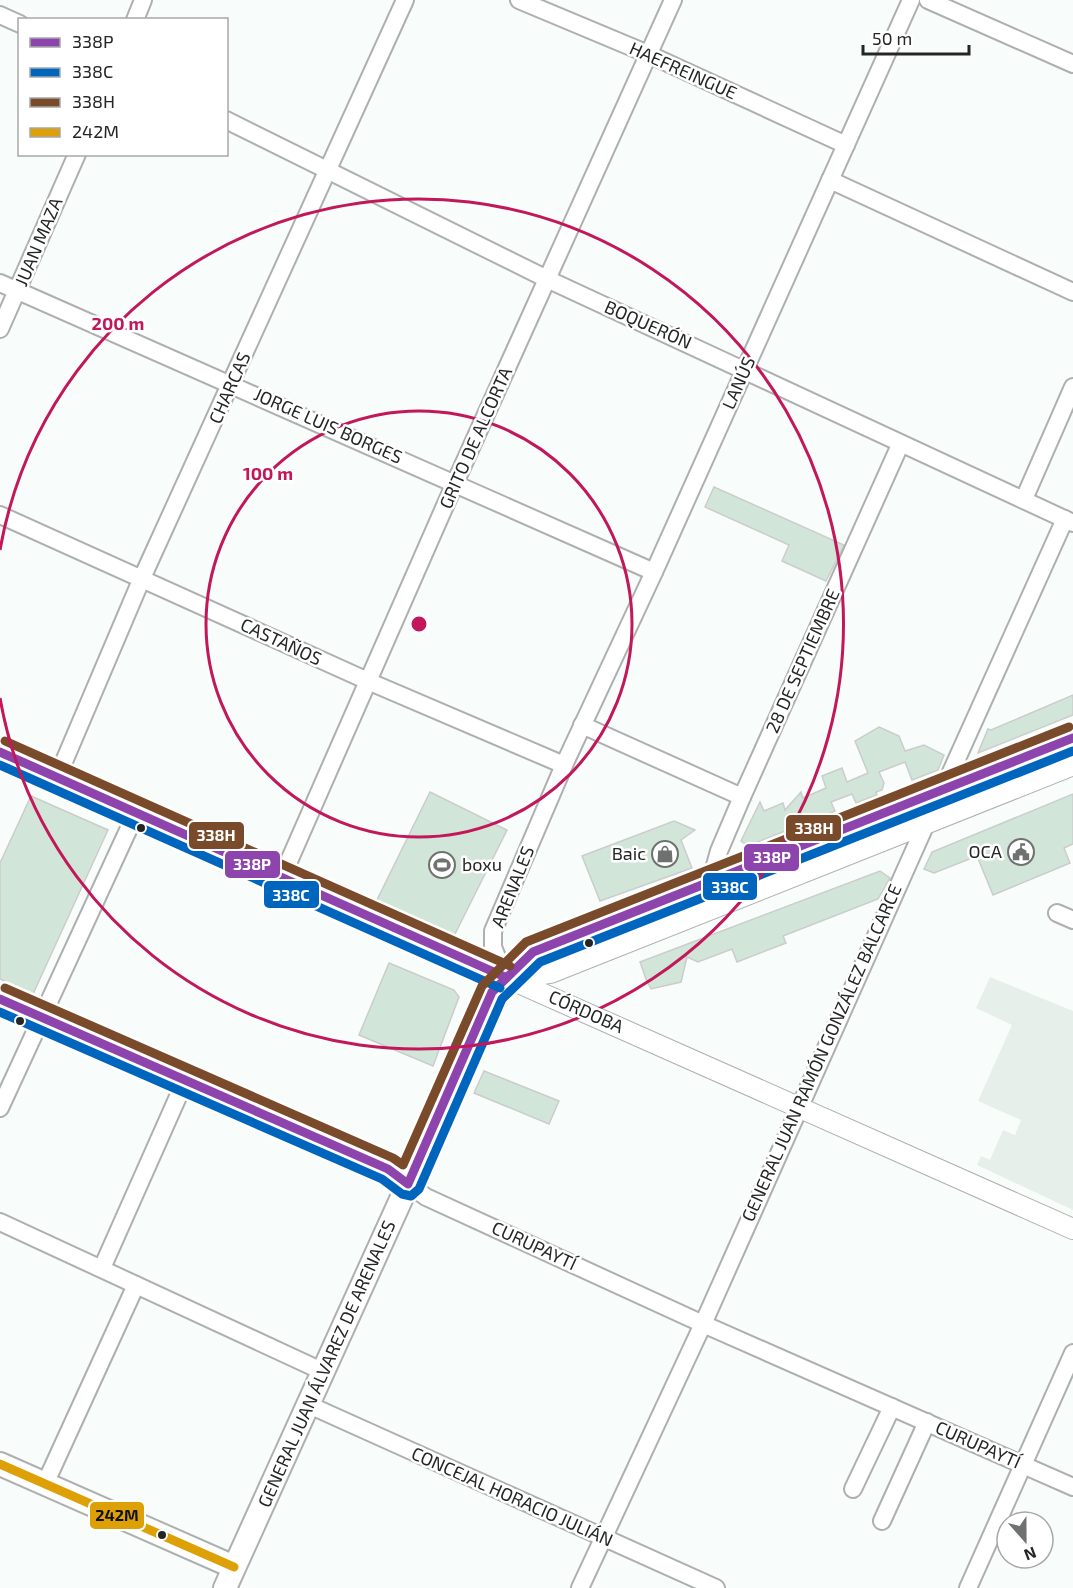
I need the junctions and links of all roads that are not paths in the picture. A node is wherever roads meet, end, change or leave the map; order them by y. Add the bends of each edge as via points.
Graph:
1 (143, 0) edge
2 (405, 0) edge
3 (519, 0) edge
4 (673, 0) edge
5 (911, 0) edge
6 (928, 0) edge
7 (0, 15) edge
8 (136, 18) edge
9 (18, 23) edge
10 (648, 54) junction
11 (1073, 64) edge
12 (228, 121) edge
13 (846, 145) junction
14 (76, 156) edge
15 (328, 169) junction
16 (830, 180) junction
17 (547, 279) junction
18 (0, 283) edge
19 (18, 291) junction
20 (1073, 292) edge
21 (0, 329) edge
22 (745, 369) junction
23 (232, 384) junction
24 (1073, 387) edge
25 (900, 445) junction
26 (455, 483) junction
27 (1024, 499) junction
28 (0, 515) edge
29 (1069, 521) edge
30 (654, 572) junction
31 (142, 578) junction
32 (370, 682) junction
33 (582, 725) junction
34 (1073, 738) edge
35 (0, 752) edge
36 (1073, 762) edge
37 (564, 765) junction
38 (57, 778) junction
39 (945, 788) junction
40 (742, 797) junction
41 (136, 813) junction
42 (927, 819) junction
43 (282, 878) junction
44 (711, 880) junction
45 (1057, 914) dead end
46 (1073, 920) edge
47 (505, 977) junction
48 (0, 999) edge
49 (40, 1018) junction
50 (185, 1081) junction
51 (797, 1107) junction
52 (0, 1108) edge
53 (408, 1185) junction
54 (0, 1222) edge
55 (1073, 1229) edge
56 (102, 1268) junction
57 (136, 1285) junction
58 (703, 1324) junction
59 (1073, 1353) edge
60 (324, 1372) junction
61 (309, 1405) junction
62 (892, 1407) junction
63 (927, 1422) junction
64 (1025, 1465) junction
65 (1, 1467) edge
66 (45, 1484) junction
67 (1073, 1487) edge
68 (853, 1489) dead end
69 (882, 1521) dead end
70 (602, 1538) junction
71 (234, 1568) junction
72 (225, 1588) edge
73 (580, 1588) edge
74 (716, 1588) edge
75 (968, 1588) edge

1 - 8 street
2 - 15 street, CHARCAS
3 - 10 street, HAEFREINGUE
4 - 10 street, GRITO DE ALCORTA
5 - 13 street, LANÚS
6 - 11 street
7 - 9 street
10 - 13 street, HAEFREINGUE
10 - 17 street, GRITO DE ALCORTA
12 - 15 street, BOQUERÓN
13 - 16 street, LANÚS
14 - 19 street, JUAN MAZA
15 - 17 street, BOQUERÓN
15 - 23 street, CHARCAS
16 - 20 street
16 - 22 street, LANÚS
17 - 22 street, BOQUERÓN
17 - 26 street, GRITO DE ALCORTA
18 - 19 street, JORGE LUIS BORGES
19 - 21 street, JUAN MAZA
19 - 23 street, JORGE LUIS BORGES
22 - 25 street, BOQUERÓN
22 - 30 street, LANÚS
23 - 26 street, JORGE LUIS BORGES
23 - 31 street, CHARCAS
24 - 27 street
25 - 27 street, BOQUERÓN
25 - 40 street, 28 DE SEPTIEMBRE
26 - 30 street, JORGE LUIS BORGES
26 - 32 street, GRITO DE ALCORTA
27 - 29 street, BOQUERÓN
28 - 31 street, CASTAÑOS
29 - 39 street, GENERAL JUAN RAMÓN GONZÁLEZ BALCARCE
30 - 33 street, LANÚS
31 - 32 street, CASTAÑOS
31 - 38 street, CHARCAS
32 - 37 street, CASTAÑOS
32 - 43 street, GRITO DE ALCORTA
33 - 37 street, LANÚS
33 - 40 street
34 - 39 main road, GENERAL JUAN ÁLVAREZ DE ARENALES
35 - 38 main road, CÓRDOBA
36 - 42 main road
37 - 47 street, ARENALES via 493,931 494,947
38 - 41 main road, CÓRDOBA
39 - 42 street, GENERAL JUAN RAMÓN GONZÁLEZ BALCARCE
39 - 44 main road, GENERAL JUAN ÁLVAREZ DE ARENALES
40 - 44 street, 28 DE SEPTIEMBRE
41 - 43 main road, CÓRDOBA
41 - 49 street
42 - 47 main road via 550,970
42 - 51 street, GENERAL JUAN RAMÓN GONZÁLEZ BALCARCE
43 - 47 main road, CÓRDOBA
44 - 47 main road, GENERAL JUAN ÁLVAREZ DE ARENALES via 533,952
45 - 46 street
47 - 51 street, CÓRDOBA
47 - 53 main road, GENERAL JUAN ÁLVAREZ DE ARENALES via 492,992
48 - 49 main road, CURUPAYTÍ
49 - 50 main road, CURUPAYTÍ
49 - 52 street
50 - 53 main road, CURUPAYTÍ via 388,1169
50 - 56 street
51 - 55 street, CÓRDOBA
51 - 58 street, GENERAL JUAN RAMÓN GONZÁLEZ BALCARCE
53 - 58 street, CURUPAYTÍ via 426,1197
53 - 60 main road, GENERAL JUAN ÁLVAREZ DE ARENALES
54 - 56 street
56 - 57 street
57 - 60 street
57 - 66 street
58 - 62 street, CURUPAYTÍ
58 - 70 street, GENERAL JUAN RAMÓN GONZÁLEZ BALCARCE
59 - 64 street
60 - 61 main road, GENERAL JUAN ÁLVAREZ DE ARENALES
61 - 70 street, CONCEJAL HORACIO JULIÁN
61 - 71 main road, GENERAL JUAN ÁLVAREZ DE ARENALES
62 - 63 street, CURUPAYTÍ
62 - 68 street
63 - 64 street, CURUPAYTÍ
63 - 69 street
64 - 67 street, CURUPAYTÍ
64 - 75 street
65 - 66 main road
66 - 71 main road
70 - 73 street, GENERAL JUAN RAMÓN GONZÁLEZ BALCARCE
70 - 74 street, CONCEJAL HORACIO JULIÁN
71 - 72 main road, GENERAL JUAN ÁLVAREZ DE ARENALES

